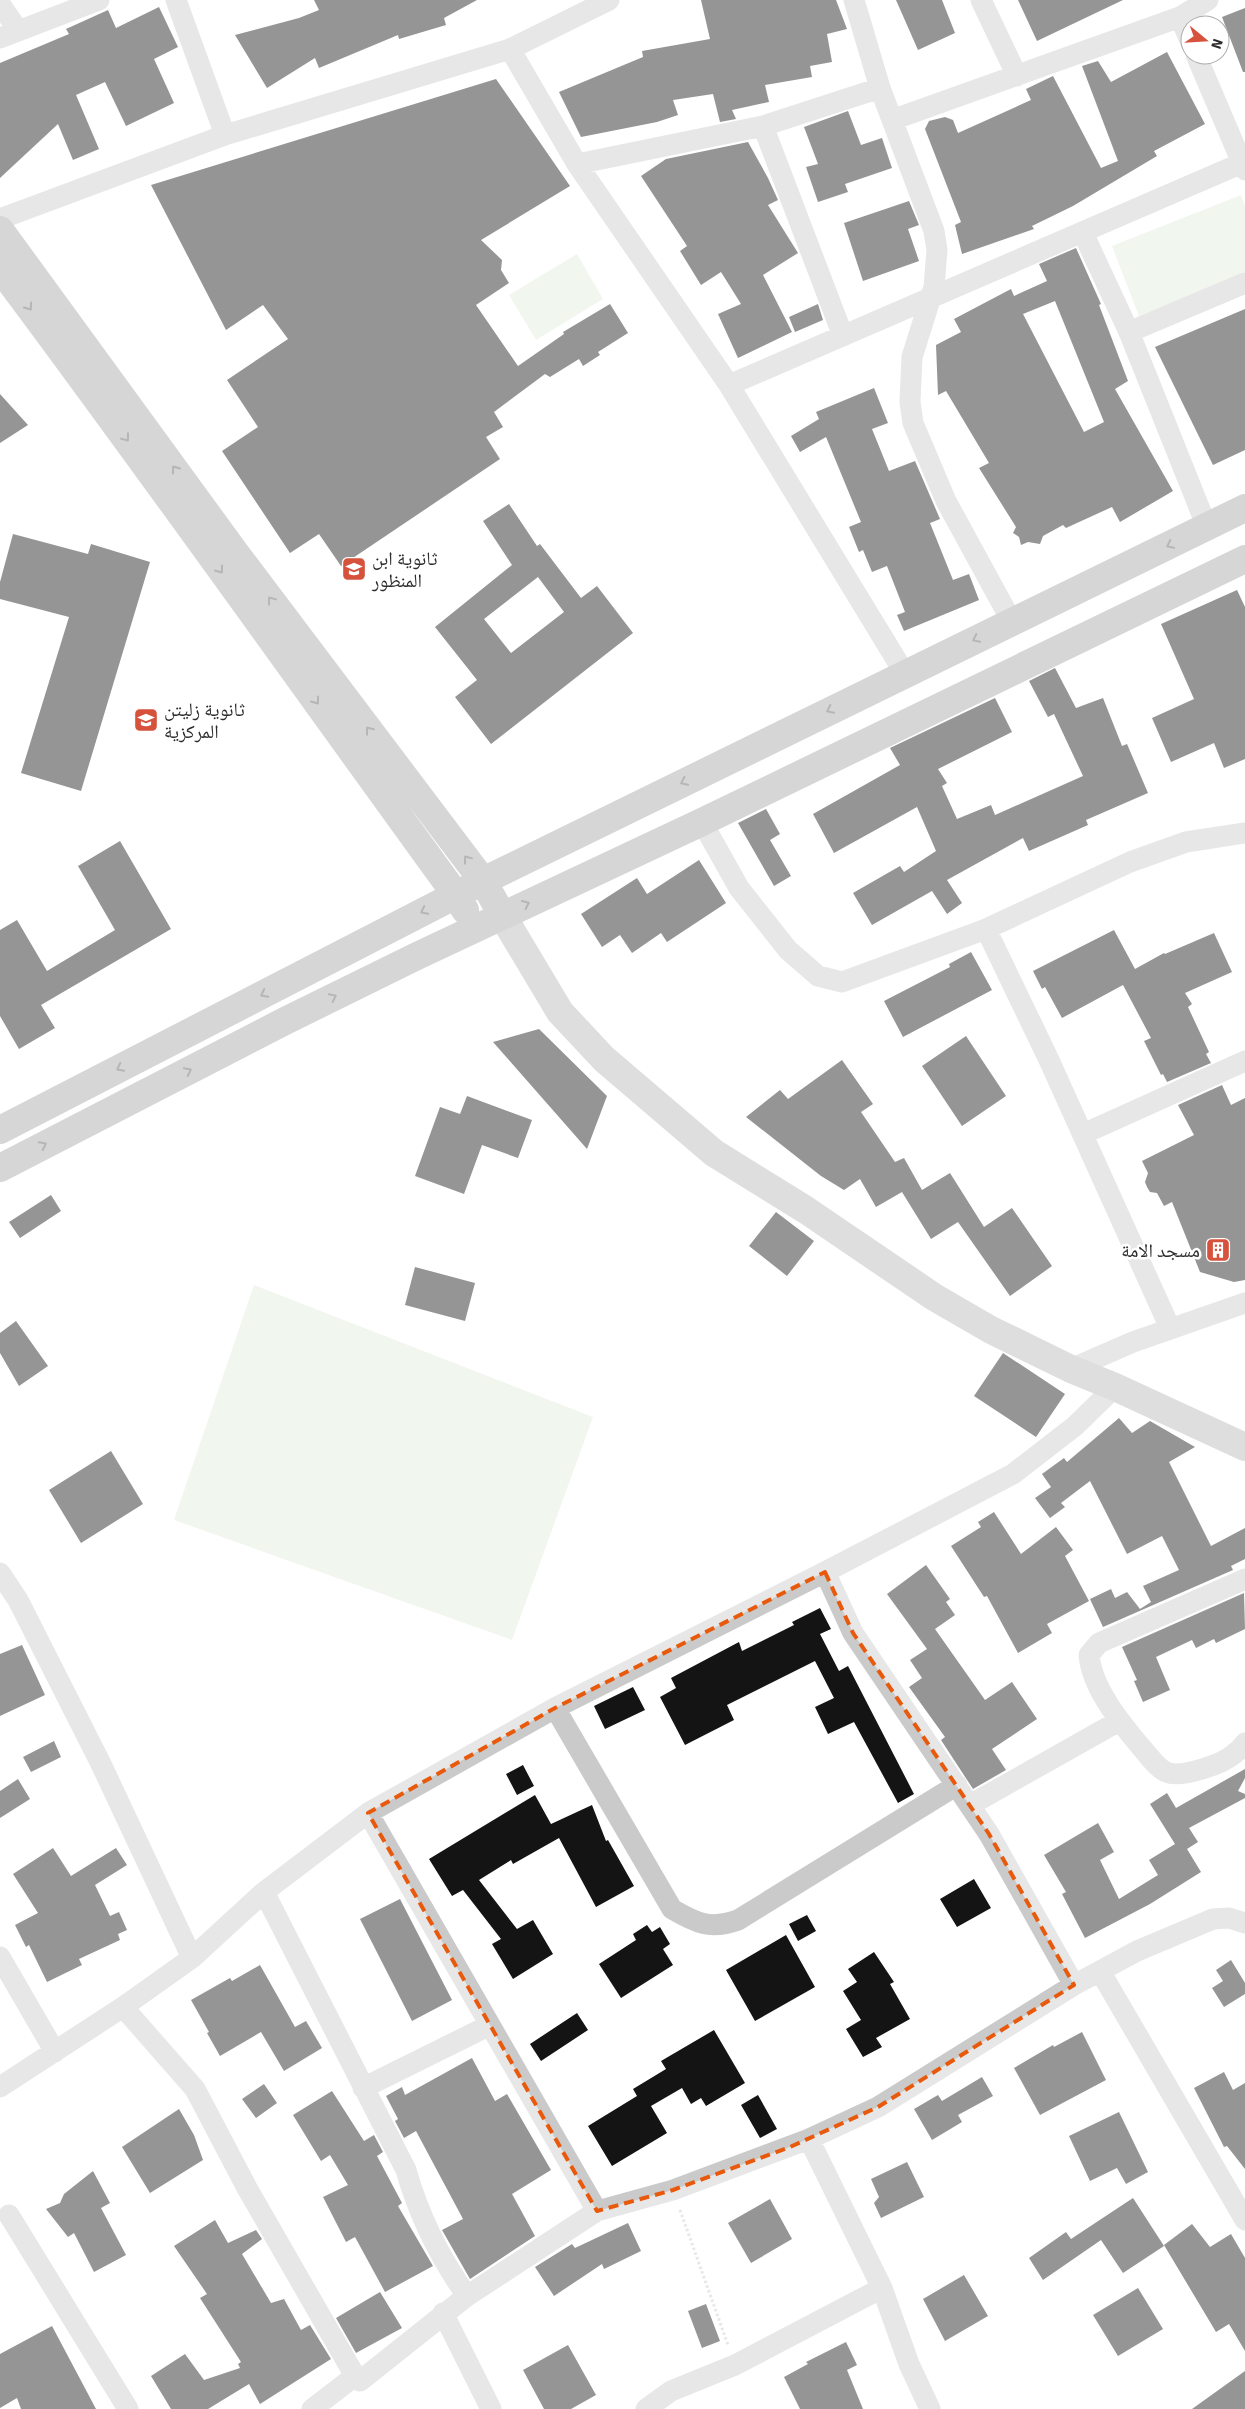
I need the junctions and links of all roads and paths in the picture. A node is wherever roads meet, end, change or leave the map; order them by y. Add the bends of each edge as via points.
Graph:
1 (99, 0) edge
2 (176, 0) edge
3 (609, 0) edge
4 (854, 0) edge
5 (981, 0) edge
6 (1208, 0) edge
7 (0, 4) edge
8 (585, 6) edge
9 (1183, 15) edge
10 (1180, 17) edge
11 (9, 34) edge
12 (510, 49) junction
13 (1200, 65) edge
14 (1017, 76) junction
15 (880, 88) junction
16 (892, 120) junction
17 (762, 126) junction
18 (226, 135) junction
19 (577, 164) junction
20 (1244, 166) edge
21 (0, 219) edge
22 (0, 230) edge
23 (1083, 233) junction
24 (0, 268) edge
25 (1245, 283) edge
26 (930, 299) junction
27 (1129, 332) junction
28 (843, 336) junction
29 (728, 385) junction
30 (1245, 508) edge
31 (1207, 526) junction
32 (1245, 559) edge
33 (1012, 622) junction
34 (905, 674) junction
35 (702, 822) junction
36 (1245, 833) edge
37 (483, 880) junction
38 (456, 895) junction
39 (502, 915) junction
40 (475, 928) junction
41 (986, 929) junction
42 (1245, 1061) edge
43 (0, 1130) edge
44 (1083, 1134) junction
45 (0, 1168) edge
46 (1245, 1303) edge
47 (1170, 1328) junction
48 (1071, 1369) junction
49 (1115, 1387) junction
50 (1245, 1447) edge
51 (824, 1572) junction
52 (0, 1573) edge
53 (1245, 1579) edge
54 (555, 1708) junction
55 (1119, 1721) junction
56 (1245, 1743) edge
57 (958, 1786) junction
58 (970, 1805) junction
59 (368, 1813) junction
60 (264, 1892) junction
61 (1245, 1923) edge
62 (0, 1957) edge
63 (192, 1958) junction
64 (1100, 1971) junction
65 (1074, 1986) junction
66 (123, 2008) junction
67 (490, 2025) junction
68 (55, 2052) junction
69 (0, 2087) edge
70 (363, 2088) junction
71 (809, 2139) junction
72 (673, 2190) junction
73 (597, 2211) junction
74 (9, 2215) dead end
75 (1245, 2220) edge
76 (882, 2288) junction
77 (467, 2296) junction
78 (443, 2314) junction
79 (735, 2365) junction
80 (356, 2376) junction
81 (128, 2409) edge
82 (312, 2409) edge
83 (491, 2409) edge
84 (646, 2409) edge
85 (930, 2409) edge

1 - 11 street
2 - 18 street
3 - 8 street
4 - 15 street
5 - 14 street
6 - 9 street
7 - 11 street
8 - 12 street
10 - 14 street
12 - 18 street
12 - 19 street
13 - 20 street
14 - 16 street
15 - 16 street
15 - 17 street
16 - 26 street via 934,231 937,250
17 - 19 street
17 - 28 street
18 - 21 street
19 - 29 street
20 - 23 street
37 -> 22 main road via 234,551
23 - 26 street
23 - 27 street
24 -> 38 main road via 151,471
25 - 27 street
26 - 28 street
26 - 33 street via 912,357 910,402 913,423 946,501
27 - 31 street
28 - 29 street
29 - 34 street
30 - 31 main road
31 -> 33 main road
32 - 35 main road
33 -> 34 main road
34 -> 37 main road
39 -> 35 main road
35 - 41 street via 738,888 762,920 788,950 827,980 842,982
36 - 41 street via 1186,842 1130,862
37 - 38 main road
37 - 39 main road
38 - 40 main road
38 -> 43 main road
39 - 40 main road
39 - 48 main road via 560,1012 604,1059 714,1153 806,1210 934,1297 991,1330
45 -> 40 main road via 285,1021
41 - 44 street
42 - 44 street
44 - 47 street
46 - 47 street
47 - 48 street
48 - 49 main road
49 - 50 main road
49 - 51 street via 1075,1426 1013,1474
51 - 54 street
51 - 57 street via 853,1633
52 - 63 street via 18,1600 101,1764
53 - 55 street via 1093,1648 1089,1655 1090,1666
54 - 57 street via 672,1909 708,1926 738,1920
54 - 59 street
55 - 56 street via 1157,1766 1168,1773 1179,1774 1203,1768 1234,1755
55 - 58 street
57 - 58 street
58 - 65 street via 1007,1864
59 - 60 street
59 - 67 street
60 - 63 street
60 - 70 street
61 - 64 street via 1228,1918 1214,1919 1137,1951
62 - 68 street
63 - 66 street
64 - 65 street
64 - 75 street
65 - 71 street via 878,2107
66 - 68 street
66 - 80 street via 195,2089 247,2188
67 - 70 street
67 - 73 street
68 - 69 street
70 - 77 street via 406,2170 414,2201 443,2260
71 - 72 street
71 - 76 street
72 - 73 street
72 - 79 path
73 - 77 street
74 - 81 street
76 - 79 street
76 - 85 street via 909,2364
77 - 78 street
78 - 80 street via 360,2381
78 - 83 street
79 - 84 street via 671,2391
80 - 82 street

